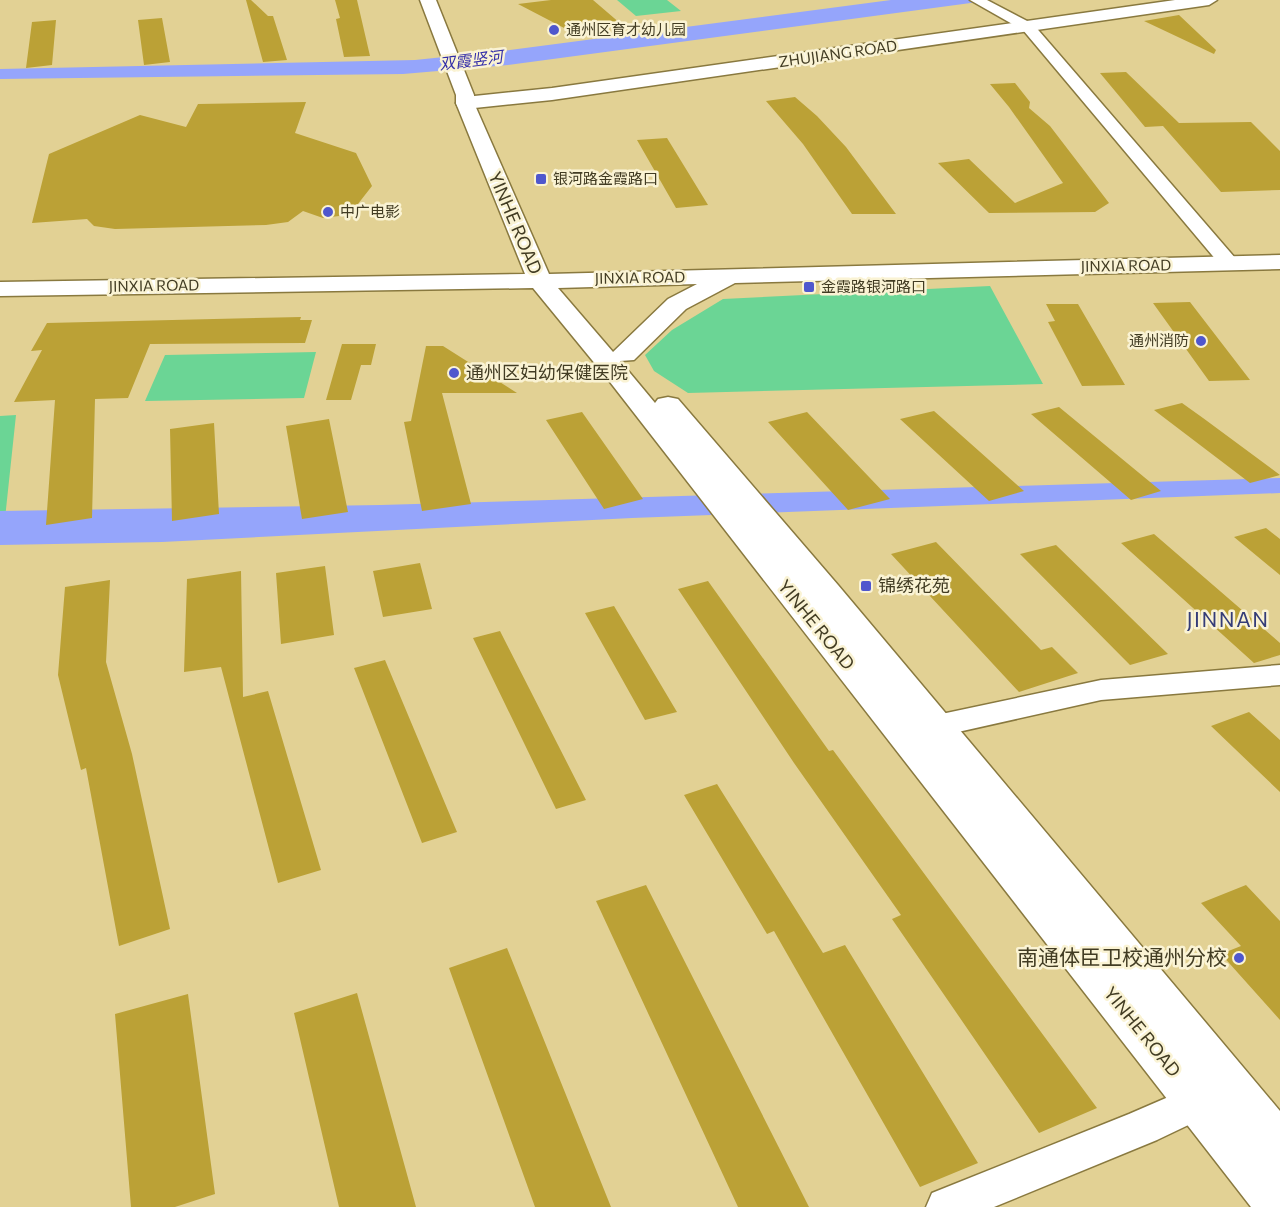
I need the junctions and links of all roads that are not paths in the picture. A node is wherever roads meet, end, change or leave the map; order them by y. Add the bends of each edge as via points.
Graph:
1 (428, 0) edge
2 (1172, 0) edge
3 (1209, 0) edge
4 (981, 2) edge
5 (1024, 25) junction
6 (475, 98) junction
7 (512, 162) dead end
8 (1280, 250) edge
9 (1224, 257) junction
10 (1280, 262) edge
11 (548, 273) junction
12 (0, 275) edge
13 (732, 276) junction
14 (0, 289) edge
15 (625, 354) junction
16 (1280, 675) edge
17 (919, 729) junction
18 (1214, 1095) junction
19 (1280, 1147) edge
20 (1280, 1205) edge
21 (946, 1207) edge

1 - 6 main road, YINHE ROAD via 446,47 466,74
2 - 5 main road, ZHUJIANG ROAD
3 - 5 main road, ZHUJIANG ROAD
4 - 5 street
5 - 6 main road, ZHUJIANG ROAD via 575,91
5 - 9 street
6 - 7 main road, YINHE ROAD
6 - 11 main road, YINHE ROAD
8 - 9 main road, JINXIA ROAD
9 - 10 main road, JINXIA ROAD
9 - 11 main road, JINXIA ROAD
9 - 13 main road, JINXIA ROAD
11 - 12 main road, JINXIA ROAD
11 - 13 main road, JINXIA ROAD
11 - 14 main road, JINXIA ROAD
11 - 15 main road, YINHE ROAD
11 - 17 main road, YINHE ROAD via 619,376
13 - 15 main road via 677,304
15 - 17 main road, YINHE ROAD via 753,505
16 - 17 street via 1101,690
17 - 18 main road, YINHE ROAD
18 - 19 main road, YINHE ROAD
18 - 20 main road, YINHE ROAD
18 - 21 street

